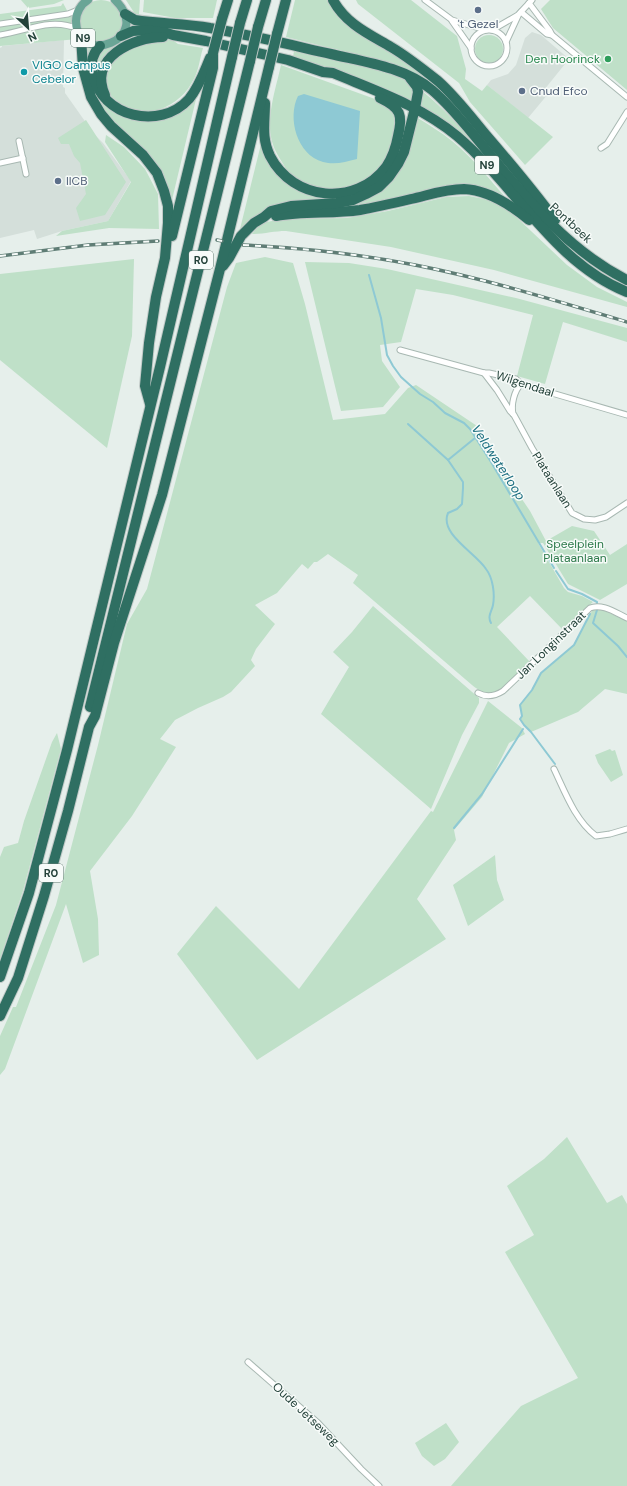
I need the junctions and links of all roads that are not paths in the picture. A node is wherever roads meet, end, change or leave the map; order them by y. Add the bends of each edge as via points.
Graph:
1 (88, 0) edge
2 (114, 0) edge
3 (228, 0) edge
4 (247, 0) edge
5 (266, 0) edge
6 (286, 0) edge
7 (334, 0) edge
8 (425, 0) edge
9 (531, 1) edge
10 (78, 10) junction
11 (125, 14) junction
12 (520, 14) junction
13 (452, 20) junction
14 (0, 24) edge
15 (486, 30) junction
16 (492, 30) junction
17 (79, 33) junction
18 (0, 35) edge
19 (173, 35) junction
20 (121, 36) junction
21 (552, 36) junction
22 (506, 42) junction
23 (100, 46) junction
24 (471, 48) junction
25 (213, 53) junction
26 (323, 72) junction
27 (407, 75) junction
28 (266, 80) junction
29 (627, 97) edge
30 (108, 100) junction
31 (416, 108) junction
32 (627, 112) edge
33 (19, 141) dead end
34 (601, 148) dead end
35 (22, 158) junction
36 (0, 163) edge
37 (26, 174) dead end
38 (264, 217) junction
39 (560, 233) junction
40 (548, 234) junction
41 (165, 258) junction
42 (220, 269) junction
43 (627, 280) edge
44 (627, 292) edge
45 (400, 350) dead end
46 (484, 373) junction
47 (521, 384) junction
48 (151, 404) junction
49 (514, 415) junction
50 (627, 415) edge
51 (627, 503) edge
52 (627, 618) edge
53 (478, 693) dead end
54 (89, 727) junction
55 (554, 769) dead end
56 (627, 829) edge
57 (0, 977) edge
58 (0, 1016) edge
59 (248, 1362) dead end
60 (379, 1486) edge

1 - 10 main road
2 - 11 main road
3 - 25 highway, bridge
4 - 48 highway, R0, bridge
5 - 54 highway, R0, bridge via 106,640 89,715
6 - 28 highway, bridge
7 - 39 highway via 354,25 416,63 458,101 533,189 556,221
8 - 13 street
9 - 12 street
9 - 21 street
10 - 14 street via 68,14
10 - 17 main road, N9 via 76,18
11 - 20 main road via 126,22
11 - 27 highway, N9 via 135,20 232,32 374,64
12 - 16 street
12 - 21 street
12 - 22 street
13 - 15 street
13 - 24 street
15 - 16 street
15 - 24 street via 474,38
16 - 22 street via 503,36
17 - 18 street via 62,24 52,24
17 - 23 main road, N9 via 88,42
17 - 41 highway via 82,68 91,97 111,126 143,155 157,173 164,191 168,206
19 - 20 highway, N9 via 145,30
19 - 26 highway, N9 via 288,60
19 - 30 highway via 143,39 111,56 102,71 101,79
20 - 23 main road, N9 via 114,42
21 - 29 street
22 - 24 street via 506,55 495,66 483,66 475,60
23 - 30 highway via 92,59 92,69 96,88
25 - 30 highway via 195,90 172,112 162,116 140,117 122,111
25 - 41 highway via 213,68
26 - 28 highway via 388,102 397,108 400,114 395,152 386,166 365,185 346,192 330,194 304,189 286,178 278,168 264,138
26 - 31 highway, N9 via 333,73
27 - 31 highway via 417,87
27 - 39 highway, Pontbeek / N9 via 432,90 445,102
28 - 42 highway
31 - 38 highway via 404,152 389,177 379,186 354,200 291,206 271,211
31 - 40 highway, N9 via 443,125 470,148
32 - 34 street via 607,144
33 - 35 street
35 - 36 street
35 - 37 street
38 - 40 highway via 359,210 446,190 466,189 504,201
38 - 42 highway via 241,236
39 - 43 highway, Pontbeek / N9 via 592,260
40 - 44 highway, N9 via 580,264
41 - 48 highway via 149,343 145,386
42 - 54 highway via 156,514 114,643 95,716
45 - 46 street, Wilgendaal
46 - 47 street, Wilgendaal via 516,379
46 - 49 street, Plataanlaan
47 - 49 street via 513,401
47 - 50 street, Wilgendaal
48 - 57 highway, R0 via 65,758 29,893
49 - 51 street, Plataanlaan via 572,513 584,519 595,520 606,517
52 - 53 street, Jan Longinstraat via 602,607 590,608 503,691 490,696
54 - 58 highway, R0 via 44,896 18,978
55 - 56 street via 572,806 596,836
59 - 60 street, Oude Jetseweg via 318,1423

